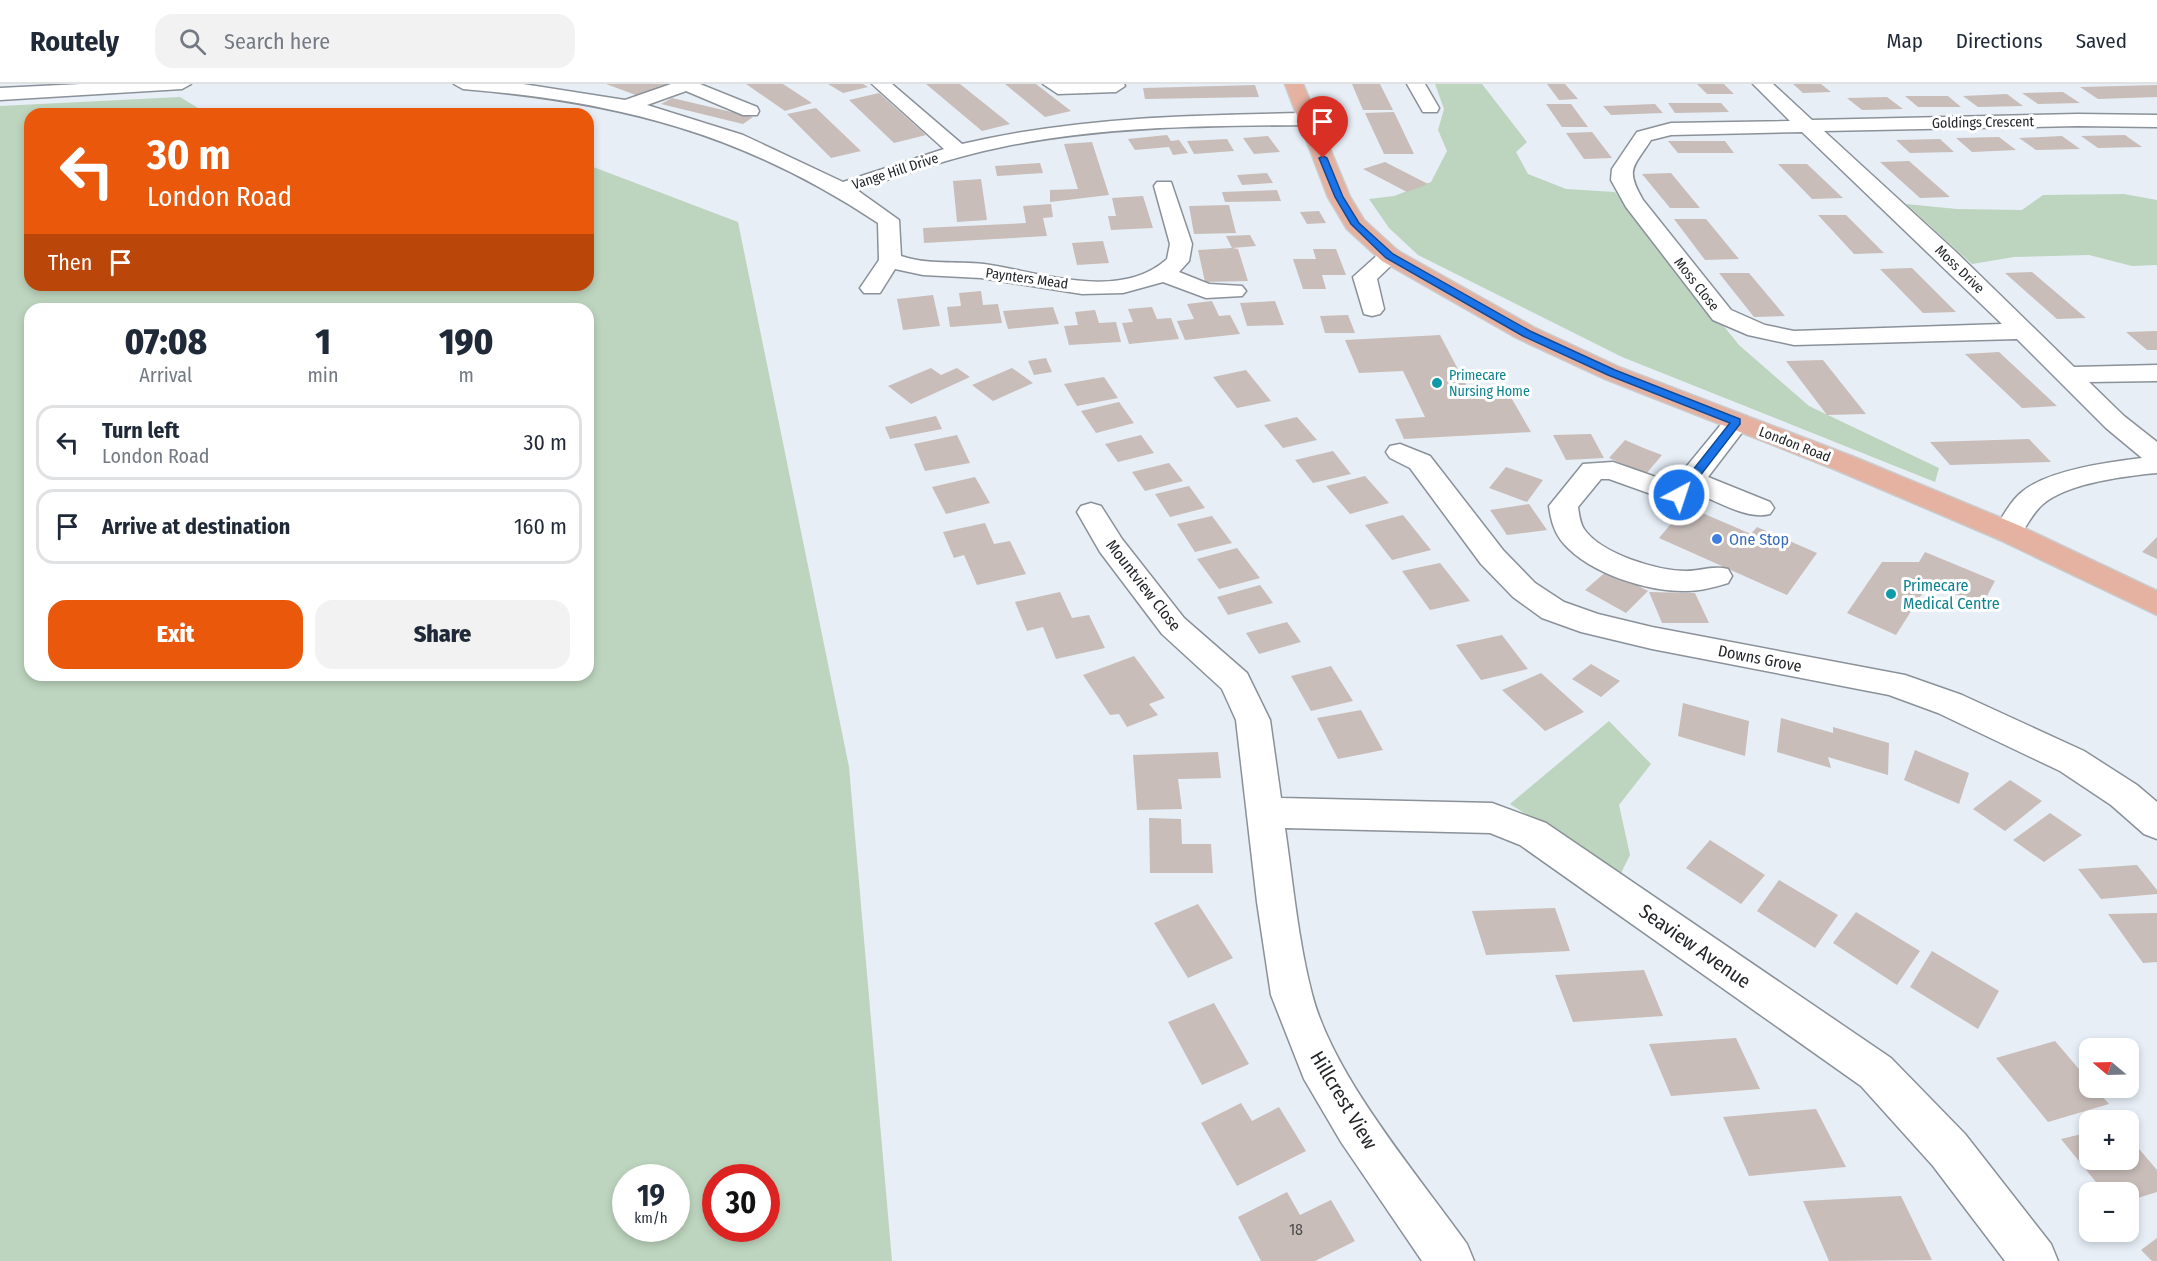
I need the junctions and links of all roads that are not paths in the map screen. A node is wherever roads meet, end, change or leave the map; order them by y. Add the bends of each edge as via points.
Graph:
1 (182, 84) edge
2 (475, 84) edge
3 (881, 84) edge
4 (1052, 84) edge
5 (1294, 84) edge
6 (1416, 84) edge
7 (1762, 84) edge
8 (1116, 85) edge
9 (64, 87) edge
10 (0, 94) edge
11 (624, 107) junction
12 (1430, 108) dead end
13 (750, 111) dead end
14 (1307, 119) junction
15 (2157, 121) edge
16 (1116, 125) junction
17 (1809, 127) junction
18 (958, 151) junction
19 (1164, 186) dead end
20 (841, 189) junction
21 (1390, 256) junction
22 (890, 260) junction
23 (1161, 273) junction
24 (872, 288) dead end
25 (1234, 291) dead end
26 (1372, 309) dead end
27 (2024, 331) junction
28 (2157, 373) edge
29 (2070, 375) junction
30 (1737, 422) junction
31 (1400, 452) dead end
32 (2157, 456) edge
33 (2157, 465) edge
34 (1692, 481) junction
35 (1760, 508) dead end
36 (1091, 512) dead end
37 (2008, 532) junction
38 (1717, 576) dead end
39 (2157, 604) edge
40 (1266, 813) junction
41 (2157, 824) edge
42 (1450, 1261) edge
43 (2034, 1261) edge

1 - 9 street
2 - 11 street, Vange Hill Drive
3 - 18 street
4 - 8 street via 1058,88
5 - 14 main road, London Road
6 - 12 street
7 - 17 street, Moss Drive
8 - 16 street
9 - 10 street
11 - 13 street via 686,86
11 - 20 street, Vange Hill Drive via 718,132 775,155
14 - 16 street, Vange Hill Drive
14 - 21 main road, London Road via 1344,206 1355,224
15 - 17 street, Goldings Crescent
16 - 18 street, Vange Hill Drive via 1012,139
17 - 27 street, Moss Drive
17 - 27 street, Moss Close via 1654,132 1644,136 1622,169 1620,180 1722,315 1765,334 1794,338
18 - 20 street, Vange Hill Drive
19 - 23 street, Paynters Mead via 1181,244 1178,261
20 - 22 street via 888,220
21 - 26 street via 1365,277
21 - 30 main road, London Road via 1526,333 1612,373
22 - 23 street, Paynters Mead via 902,266 977,271 1089,288 1134,284
22 - 24 street
23 - 25 street via 1206,291
27 - 29 street, Moss Drive
28 - 29 street
29 - 32 street, Moss Drive via 2115,422
30 - 34 street
30 - 37 main road, London Road
31 - 41 street, Downs Grove via 1420,462 1492,557 1524,590 1552,610 1642,636 1893,684 1950,704 2072,761 2124,795
33 - 37 street via 2088,476 2036,495
34 - 35 street
34 - 38 street via 1679,495 1613,471 1593,470 1563,506 1567,525 1585,546 1651,578 1687,581
36 - 40 street, Mountview Close via 1111,545 1173,626 1235,682 1253,720
37 - 39 main road, London Road
40 - 42 street, Hillcrest View via 1292,995 1318,1065
40 - 43 street, Seaview Avenue via 1491,818 1533,834 1876,1072 1948,1150

